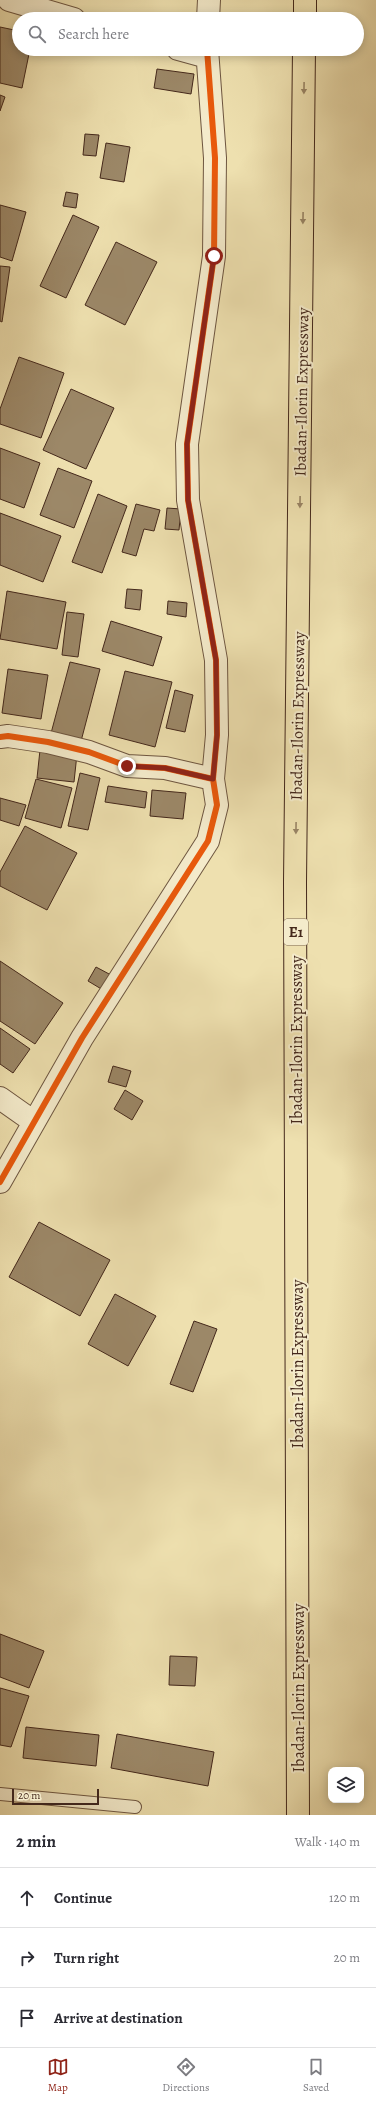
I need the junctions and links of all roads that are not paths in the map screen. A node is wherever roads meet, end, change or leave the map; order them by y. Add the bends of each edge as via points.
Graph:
1 (8, 0) edge
2 (209, 0) edge
3 (305, 0) edge
4 (50, 12) edge
5 (208, 12) edge
6 (305, 12) edge
7 (207, 56) edge
8 (304, 56) edge
9 (0, 737) edge
10 (213, 779) junction
11 (0, 1098) edge
12 (34, 1122) junction
13 (0, 1182) edge
14 (0, 1794) edge
15 (135, 1807) dead end
16 (298, 1815) edge

1 - 4 street
2 - 5 street
3 - 6 highway
7 - 10 street via 215,158 214,256 187,444 188,500 216,660 217,735
8 -> 16 highway, Ibadan-Ilorin Expressway / E1 via 295,882
9 - 10 street via 48,742 89,752 127,766 165,768
10 - 12 street via 217,805 208,841 82,1038
11 - 12 street
12 - 13 street
14 - 15 lane

